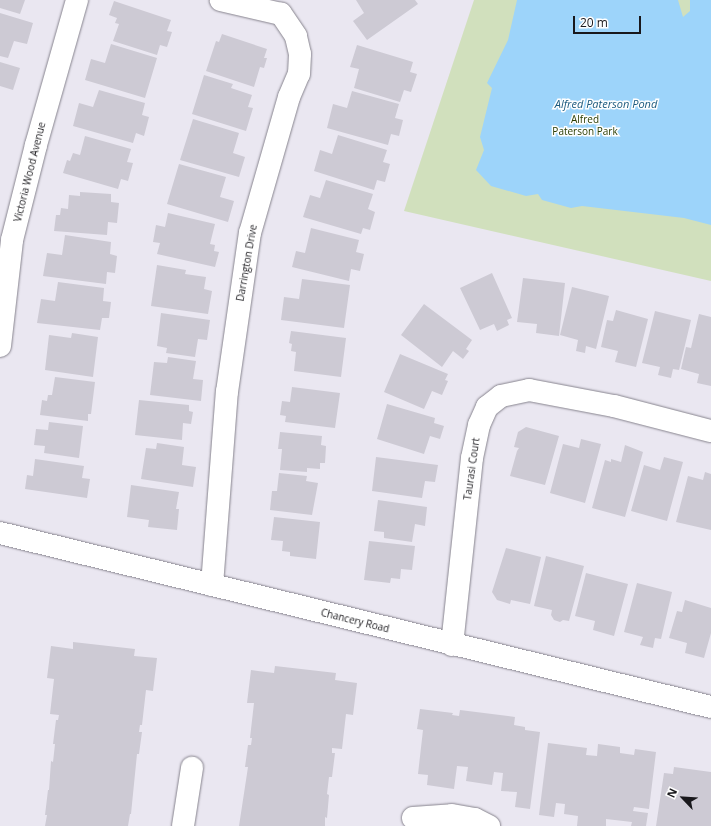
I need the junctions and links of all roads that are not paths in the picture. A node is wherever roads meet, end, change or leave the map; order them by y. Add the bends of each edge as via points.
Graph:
1 (77, 0) edge
2 (221, 0) edge
3 (0, 346) edge
4 (711, 431) edge
5 (0, 533) edge
6 (212, 585) junction
7 (452, 645) junction
8 (711, 707) edge
9 (192, 768) dead end
10 (413, 818) dead end
11 (184, 826) edge
12 (489, 826) edge

1 - 3 street, Victoria Wood Avenue via 12,240
2 - 6 street, Darrington Drive via 281,14 296,36 300,54 299,74 289,97 250,233 226,392
4 - 7 street, Taurasi Court via 614,406 529,390 501,396 487,407 472,458
5 - 6 street, Chancery Road
6 - 7 street, Chancery Road
7 - 8 street, Chancery Road
9 - 11 street
10 - 12 street via 452,815 475,819

